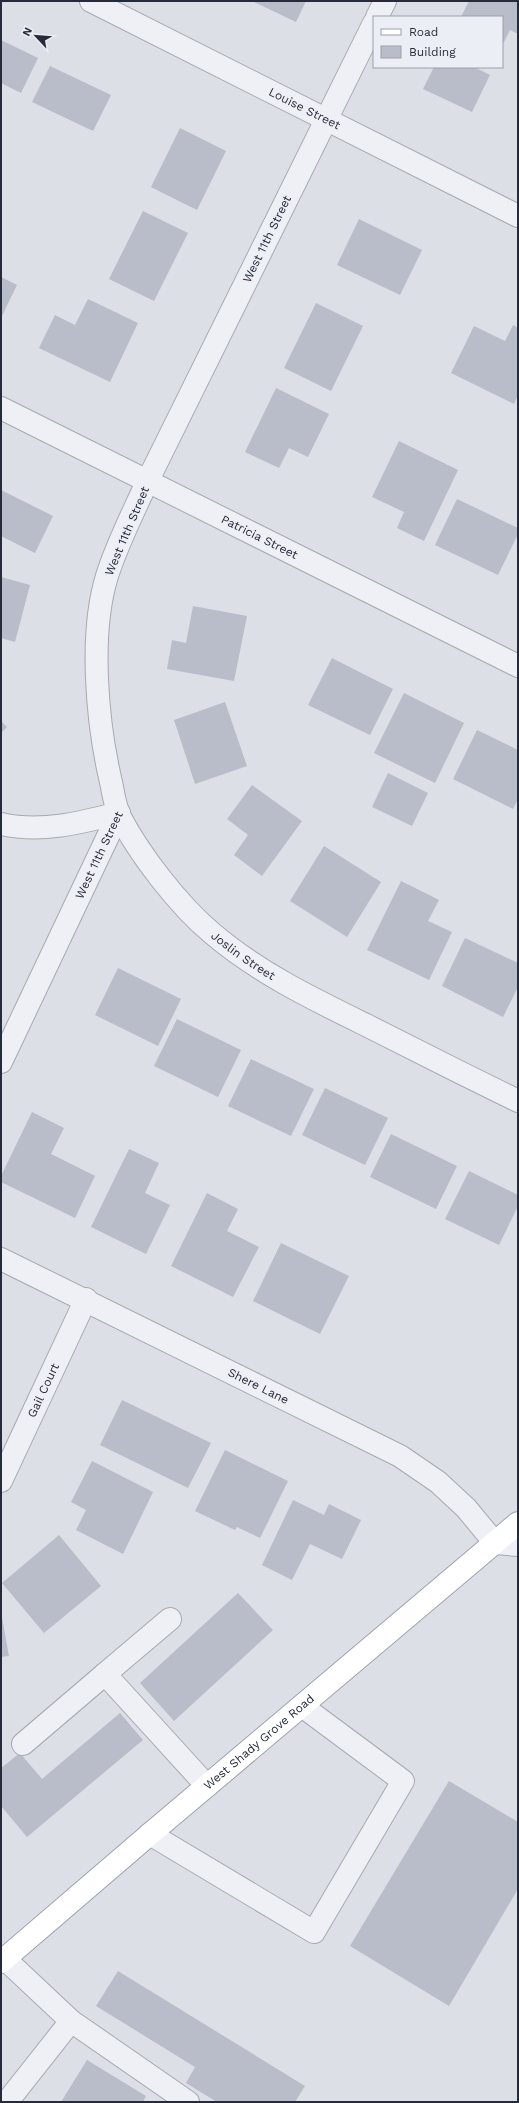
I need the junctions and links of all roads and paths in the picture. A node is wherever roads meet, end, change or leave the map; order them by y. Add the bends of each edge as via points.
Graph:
1 (91, 1) edge
2 (385, 1) edge
3 (378, 16) edge
4 (373, 25) edge
5 (326, 120) junction
6 (518, 216) edge
7 (1, 408) edge
8 (147, 482) junction
9 (518, 666) edge
10 (119, 813) junction
11 (1, 824) edge
12 (1, 1062) edge
13 (518, 1101) edge
14 (1, 1259) edge
15 (86, 1299) junction
16 (1, 1481) edge
17 (518, 1523) edge
18 (495, 1543) junction
19 (518, 1545) edge
20 (170, 1619) dead end
21 (105, 1674) junction
22 (302, 1706) junction
23 (23, 1744) dead end
24 (207, 1786) junction
25 (150, 1834) junction
26 (3, 1961) edge
27 (71, 2021) junction
28 (7, 2102) edge
29 (188, 2102) edge

1 - 5 street, Louise Street
2 - 3 street
4 - 5 street, West 11th Street
5 - 6 street, Louise Street
5 - 8 street, West 11th Street
7 - 8 street, Patricia Street
8 - 9 street, Patricia Street
8 - 10 street, West 11th Street via 107,577 99,617 98,704 104,751
10 - 11 street via 67,826 17,828
10 - 12 street, West 11th Street
10 - 13 street, Joslin Street via 144,854 184,906 213,934 247,959 296,990
14 - 15 street, Shere Lane
15 - 16 street, Gail Court
15 - 18 street, Shere Lane via 400,1456 438,1482 466,1508
17 - 18 main road, West Shady Grove Road
18 - 19 street
18 - 22 main road, West Shady Grove Road
20 - 21 street
21 - 23 street
21 - 24 street
22 - 24 main road, West Shady Grove Road
22 - 25 street via 403,1781 314,1932
24 - 25 main road, West Shady Grove Road
25 - 26 main road, West Shady Grove Road
26 - 27 street
27 - 28 street
27 - 29 street

